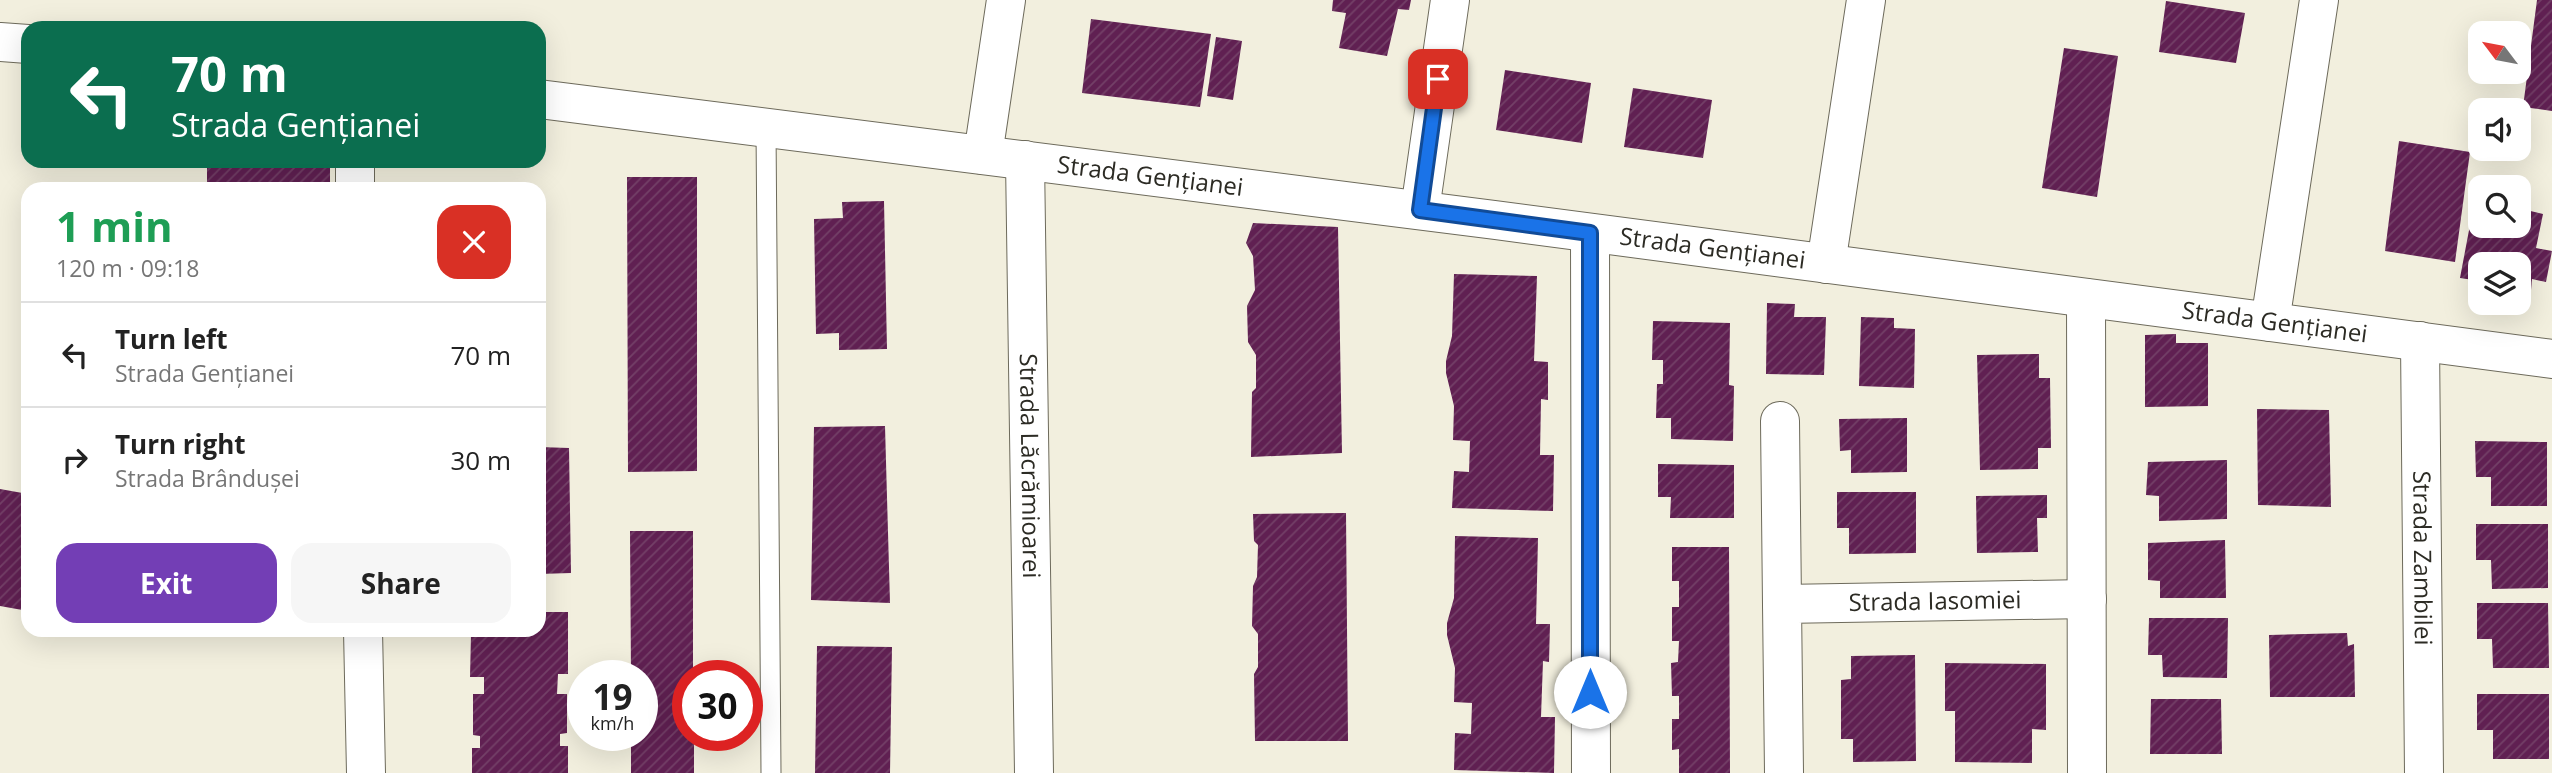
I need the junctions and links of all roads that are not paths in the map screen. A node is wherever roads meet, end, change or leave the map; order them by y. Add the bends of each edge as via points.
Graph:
1 (1006, 0) edge
2 (1450, 0) edge
3 (1866, 0) edge
4 (2319, 0) edge
5 (0, 41) edge
6 (21, 43) edge
7 (546, 100) edge
8 (766, 128) junction
9 (983, 155) junction
10 (1025, 160) junction
11 (1420, 210) junction
12 (1590, 233) junction
13 (1826, 264) junction
14 (2086, 298) junction
15 (2270, 322) junction
16 (2420, 341) junction
17 (2552, 359) edge
18 (1780, 421) dead end
19 (2087, 599) junction
20 (1782, 604) junction
21 (363, 637) edge
22 (366, 773) edge
23 (771, 773) edge
24 (1034, 773) edge
25 (1591, 773) edge
26 (1784, 773) edge
27 (2087, 773) edge
28 (2424, 773) edge

1 - 9 street
2 - 11 street
3 - 13 street
4 - 15 street
5 - 6 street
7 - 8 street, Strada Gențianei
8 - 9 street, Strada Gențianei
8 - 23 lane
9 - 10 street, Strada Gențianei
10 - 11 street, Strada Gențianei
10 - 24 street, Strada Lăcrămioarei
11 - 12 street, Strada Gențianei
12 - 13 street, Strada Gențianei
12 - 25 street
13 - 14 street, Strada Gențianei
14 - 15 street, Strada Gențianei
14 - 19 street
15 - 16 street, Strada Gențianei
16 - 17 street, Strada Gențianei
16 - 28 street, Strada Zambilei
18 - 20 street
19 - 20 street, Strada Iasomiei
19 - 27 street
20 - 26 street
21 - 22 street

